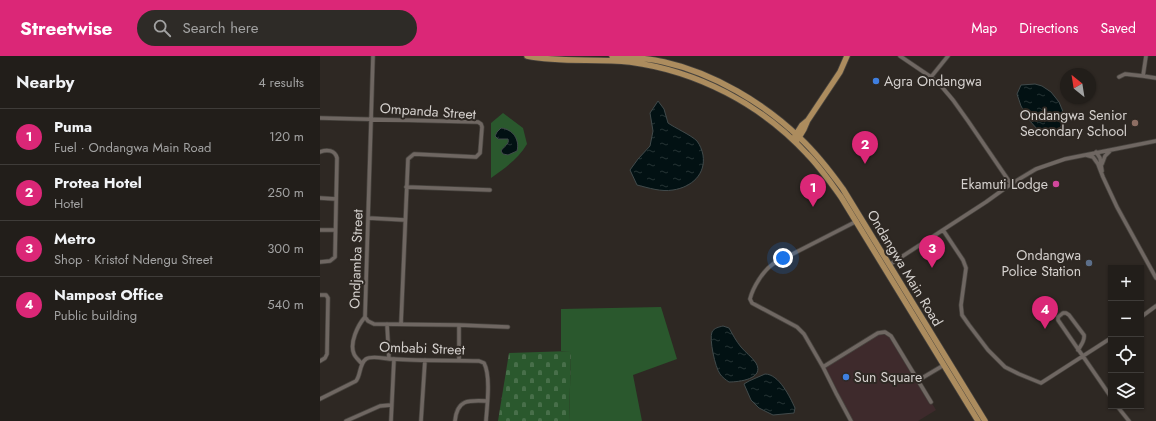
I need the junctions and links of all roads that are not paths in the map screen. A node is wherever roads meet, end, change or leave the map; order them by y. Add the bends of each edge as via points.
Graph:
1 (373, 56) edge
2 (527, 56) edge
3 (563, 56) edge
4 (569, 56) edge
5 (612, 56) edge
6 (847, 56) edge
7 (900, 56) edge
8 (1146, 56) edge
9 (947, 57) edge
10 (577, 58) edge
11 (1143, 76) junction
12 (931, 77) junction
13 (1119, 77) dead end
14 (1156, 78) edge
15 (320, 118) edge
16 (371, 118) junction
17 (796, 138) junction
18 (1155, 141) edge
19 (1156, 146) edge
20 (1111, 150) junction
21 (320, 152) edge
22 (1096, 152) junction
23 (1085, 155) junction
24 (1102, 165) junction
25 (1103, 177) junction
26 (1011, 184) junction
27 (406, 187) junction
28 (490, 190) dead end
29 (320, 198) edge
30 (336, 199) junction
31 (368, 218) junction
32 (405, 220) junction
33 (858, 220) junction
34 (320, 230) edge
35 (335, 230) junction
36 (943, 230) junction
37 (320, 262) edge
38 (890, 265) junction
39 (884, 268) junction
40 (1156, 278) edge
41 (320, 295) edge
42 (1156, 306) edge
43 (1144, 315) edge
44 (365, 317) junction
45 (387, 324) junction
46 (401, 324) junction
47 (459, 325) junction
48 (508, 327) dead end
49 (1108, 340) edge
50 (1078, 350) junction
51 (1082, 356) junction
52 (389, 359) junction
53 (394, 359) junction
54 (425, 360) junction
55 (459, 360) junction
56 (320, 361) edge
57 (949, 362) junction
58 (362, 364) junction
59 (943, 365) junction
60 (824, 367) junction
61 (918, 381) junction
62 (1108, 392) edge
63 (320, 399) edge
64 (487, 401) junction
65 (931, 402) dead end
66 (391, 405) junction
67 (1119, 409) edge
68 (346, 421) edge
69 (391, 421) edge
70 (421, 421) edge
71 (455, 421) edge
72 (486, 421) edge
73 (851, 421) edge
74 (978, 421) edge
75 (985, 421) edge
76 (1128, 421) edge

1 - 16 street, Ondjamba Street
2 - 10 main road via 542,59
3 - 4 main road
5 - 17 main road via 663,61 706,76 775,116
6 - 17 main road via 840,72
7 - 12 street
8 - 11 street
9 - 12 street
10 - 17 main road via 651,66 703,82 738,99
11 - 13 street via 1125,74
11 - 14 street
12 - 26 street via 953,100
15 - 16 street, Ompanda Street
16 - 27 street, Ompanda Street via 481,124 480,153 476,157 414,154 407,162
16 - 31 street, Ondjamba Street
17 - 33 main road, Ondangwa Main Road
18 - 19 street
18 - 20 street
20 - 22 street
20 - 24 street via 1105,156
21 - 30 street via 332,151 337,156
22 - 23 street
22 - 24 street
23 - 25 street via 1093,157
23 - 26 street via 1046,165
24 - 25 street
25 - 40 street
26 - 36 street
27 - 28 street
27 - 32 street, Ompanda Street
29 - 30 street
30 - 35 street
31 - 32 street
31 - 44 street, Ondjamba Street
32 - 46 street, Ompanda Street
33 - 38 main road, Ondangwa Main Road
33 - 39 main road, Ondangwa Main Road
33 - 60 street via 773,264 766,270 750,299 752,303 797,327
34 - 35 street
35 - 37 street via 335,257 330,261
36 - 38 street
36 - 51 street via 966,268 960,305 962,315 988,350 1005,367 1041,383
38 - 39 street
38 - 57 main road, Ondangwa Main Road
39 - 59 main road, Ondangwa Main Road
41 - 56 street via 328,298 327,354
42 - 43 street
44 - 45 street, Ondjamba Street via 374,324
44 - 58 street via 356,331 352,346 354,356
45 - 46 street, Ondjamba Street
45 - 52 street
46 - 47 street, Ondjamba Street
47 - 48 street, Ondjamba Street
47 - 55 street
49 - 51 street
50 - 50 street via 1058,320 1060,314 1069,315 1084,335 1084,341
50 - 51 street
51 - 62 street
52 - 53 street, Ombabi Street
52 - 58 street, Ombabi Street via 370,357
53 - 54 street, Ombabi Street
53 - 66 street
54 - 55 street, Ombabi Street
54 - 70 street
55 - 64 street, Ombabi Street via 484,363 488,376
57 - 59 street
57 - 75 main road, Ondangwa Main Road
58 - 63 street, Ombabi Street via 356,381
59 - 61 street
59 - 74 main road, Ondangwa Main Road
60 - 61 street via 878,333 885,332 891,336
60 - 73 street
61 - 65 street
64 - 71 street via 466,401 455,416
64 - 72 street, Ombabi Street
66 - 68 street via 380,406
66 - 69 street
67 - 76 street

